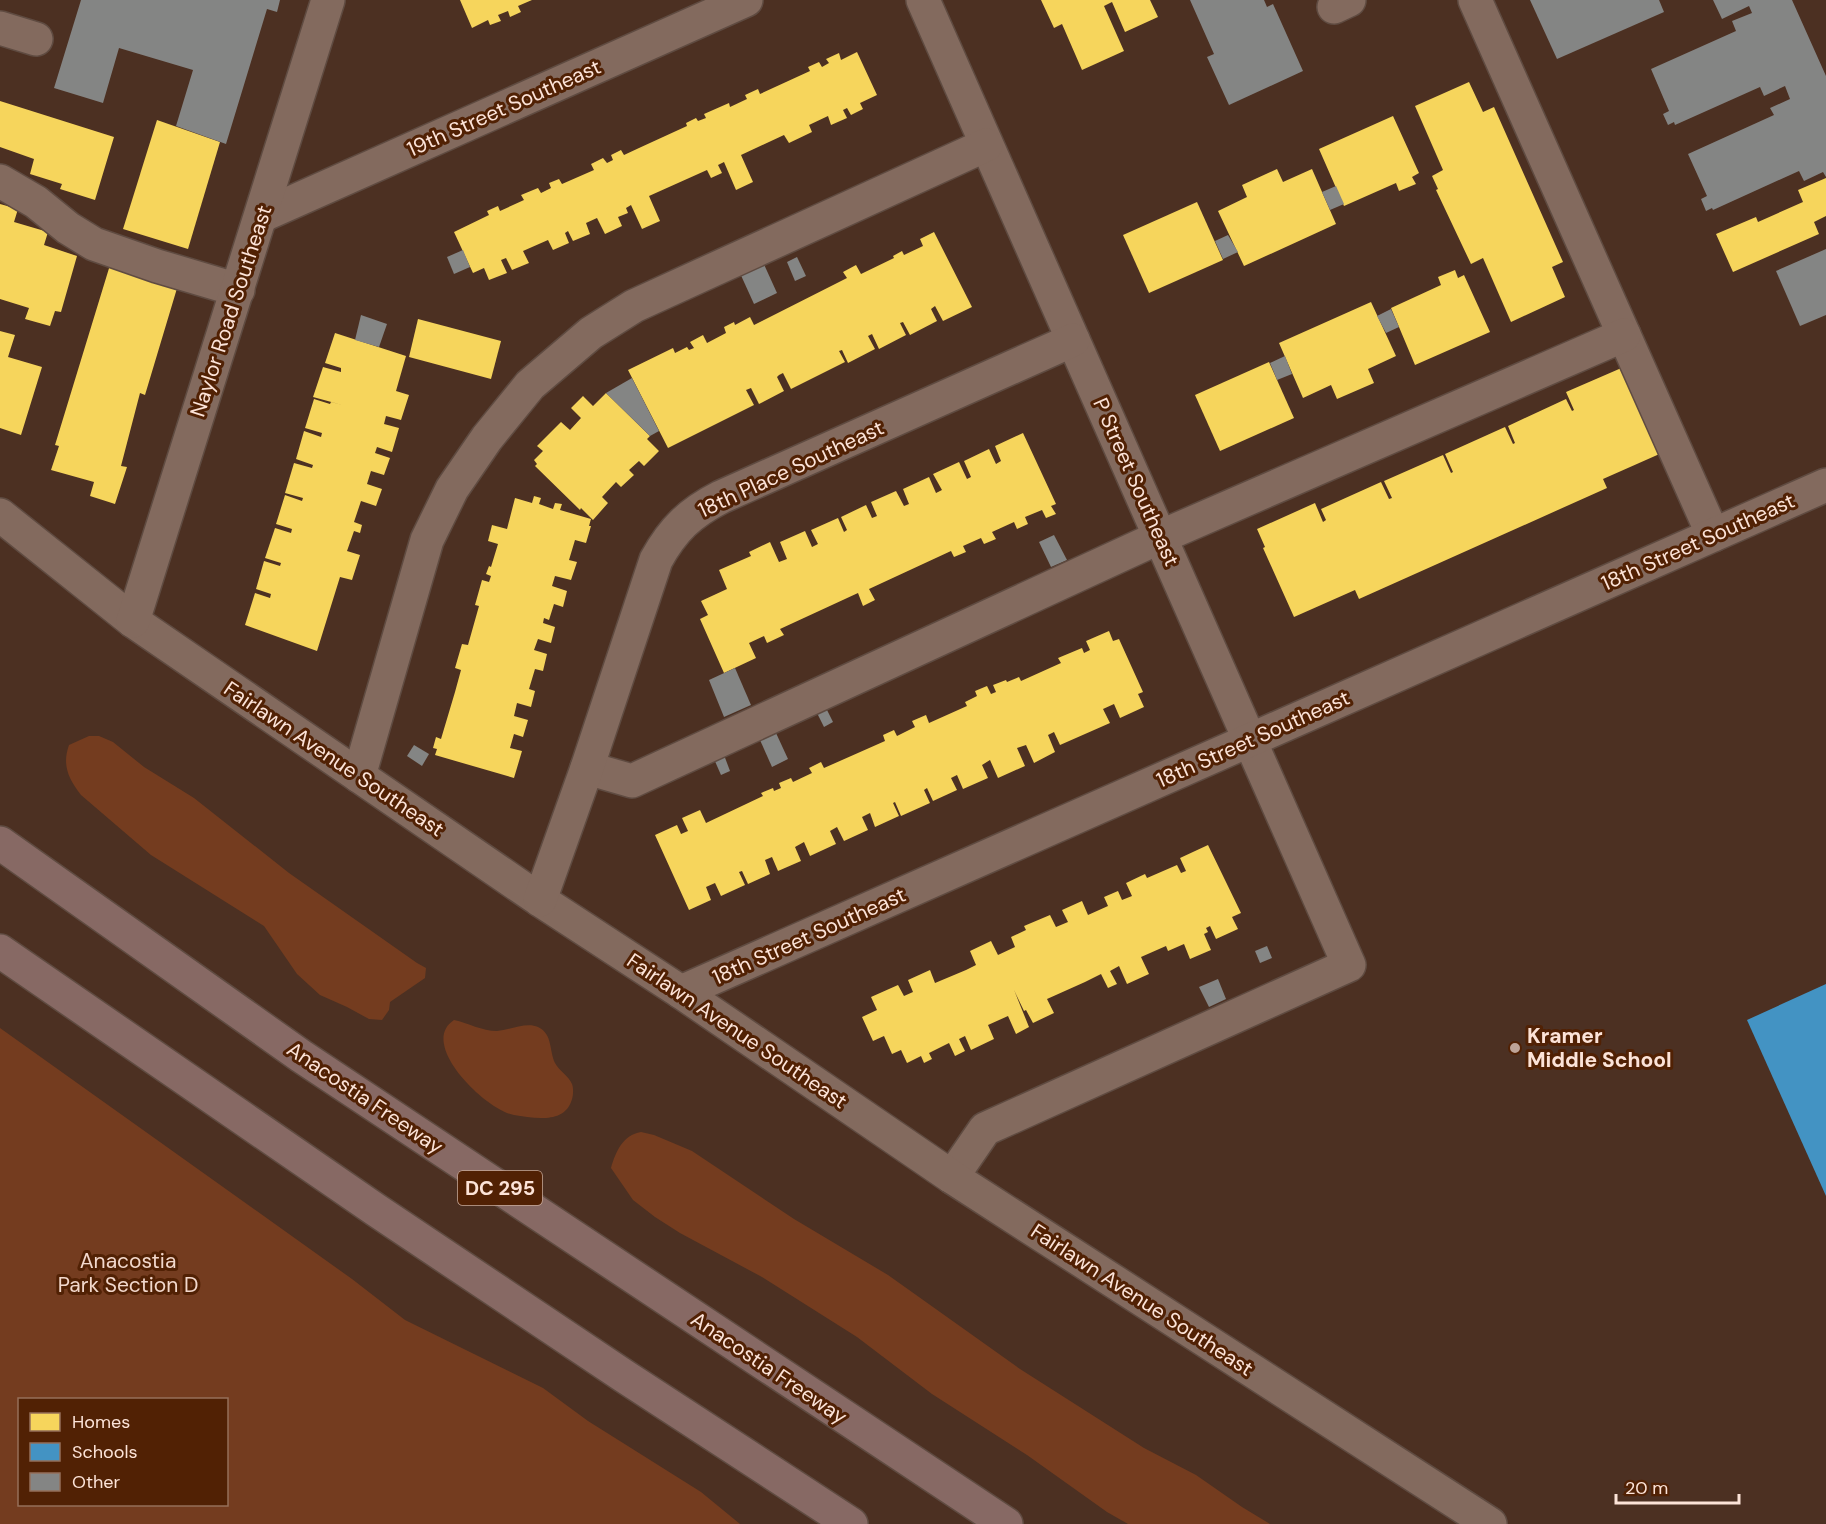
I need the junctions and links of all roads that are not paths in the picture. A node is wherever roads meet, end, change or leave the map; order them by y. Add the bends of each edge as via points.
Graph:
1 (328, 0) edge
2 (746, 0) edge
3 (923, 0) edge
4 (1475, 0) edge
5 (0, 28) edge
6 (36, 39) dead end
7 (987, 145) junction
8 (0, 182) edge
9 (261, 216) junction
10 (238, 290) junction
11 (1624, 335) junction
12 (1073, 340) junction
13 (1826, 485) edge
14 (0, 515) edge
15 (1713, 535) junction
16 (1160, 537) junction
17 (133, 621) junction
18 (1250, 740) junction
19 (587, 768) junction
20 (359, 776) junction
21 (0, 843) edge
22 (540, 900) junction
23 (0, 951) edge
24 (681, 992) junction
25 (952, 1177) junction
26 (851, 1524) edge
27 (1006, 1524) edge
28 (1490, 1524) edge

1 - 9 street, Naylor Road Southeast
2 - 9 street, 19th Street Southeast
3 - 7 street, P Street Southeast
4 - 11 street
5 - 6 street
7 - 12 street, P Street Southeast
7 - 20 street via 634,306 591,333 530,385 452,489 427,540
8 - 10 street via 36,202 94,244
9 - 10 street, Naylor Road Southeast
10 - 17 street, Naylor Road Southeast
11 - 15 street
11 - 16 street
12 - 16 street, P Street Southeast
12 - 19 street, 18th Place Southeast via 721,497 682,522 656,560
13 - 15 street, 18th Street Southeast
14 - 17 street, Fairlawn Avenue Southeast
15 - 18 street, 18th Street Southeast
16 - 18 street, P Street Southeast
16 - 19 street via 632,781
17 - 20 street, Fairlawn Avenue Southeast
18 - 24 street, 18th Street Southeast
18 - 25 street, P Street Southeast via 1349,964 986,1129
19 - 22 street, 18th Place Southeast
20 - 22 street, Fairlawn Avenue Southeast
21 - 27 highway, Anacostia Freeway / DC 295 via 301,1056
22 - 24 street, Fairlawn Avenue Southeast
23 - 26 highway via 376,1210
24 - 25 street, Fairlawn Avenue Southeast
25 - 28 street, Fairlawn Avenue Southeast

